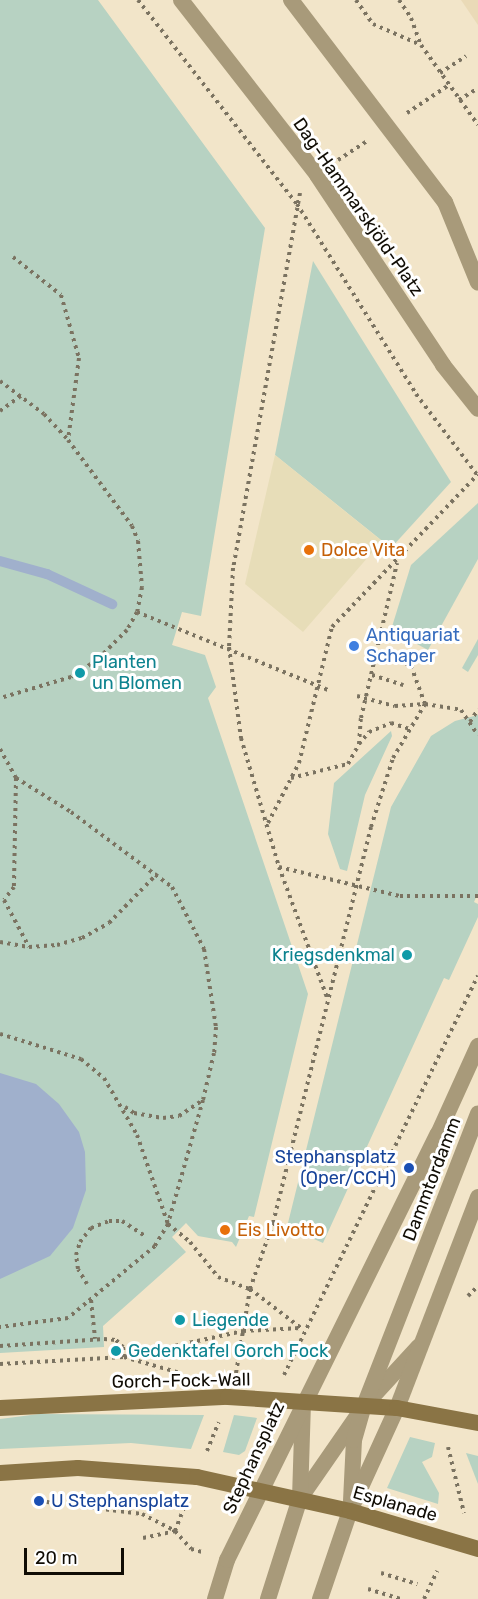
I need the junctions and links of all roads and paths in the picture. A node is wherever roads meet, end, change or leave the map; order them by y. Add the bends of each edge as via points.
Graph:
1 (138, 0) edge
2 (181, 0) edge
3 (291, 0) edge
4 (356, 0) edge
5 (399, 0) edge
6 (421, 45) junction
7 (466, 56) dead end
8 (440, 73) junction
9 (478, 88) edge
10 (459, 100) junction
11 (478, 124) edge
12 (316, 175) junction
13 (297, 204) junction
14 (13, 257) dead end
15 (478, 283) edge
16 (0, 381) edge
17 (21, 396) junction
18 (478, 409) edge
19 (0, 411) edge
20 (68, 440) junction
21 (478, 475) edge
22 (397, 562) junction
23 (137, 612) junction
24 (230, 647) junction
25 (379, 651) junction
26 (372, 675) junction
27 (317, 685) junction
28 (403, 685) dead end
29 (328, 690) dead end
30 (357, 696) dead end
31 (0, 698) edge
32 (365, 699) junction
33 (425, 704) junction
34 (478, 709) edge
35 (470, 722) junction
36 (410, 729) junction
37 (478, 735) edge
38 (359, 744) junction
39 (0, 749) edge
40 (16, 778) junction
41 (291, 778) junction
42 (268, 823) junction
43 (279, 867) junction
44 (157, 874) junction
45 (359, 885) junction
46 (478, 896) edge
47 (2, 899) edge
48 (0, 942) edge
49 (29, 947) junction
50 (478, 976) edge
51 (328, 1000) junction
52 (0, 1034) edge
53 (478, 1046) edge
54 (203, 1100) junction
55 (124, 1107) junction
56 (478, 1113) edge
57 (478, 1197) edge
58 (168, 1224) junction
59 (145, 1236) dead end
60 (383, 1245) joint
61 (423, 1259) joint
62 (87, 1284) dead end
63 (250, 1289) junction
64 (91, 1300) junction
65 (0, 1327) edge
66 (243, 1331) junction
67 (95, 1339) junction
68 (419, 1346) junction
69 (0, 1347) edge
70 (123, 1357) junction
71 (0, 1364) edge
72 (228, 1397) junction
73 (274, 1399) junction
74 (303, 1401) junction
75 (364, 1406) junction
76 (0, 1408) edge
77 (397, 1408) junction
78 (222, 1416) dead end
79 (478, 1423) edge
80 (448, 1448) dead end
81 (207, 1451) dead end
82 (0, 1473) edge
83 (261, 1490) junction
84 (300, 1498) junction
85 (39, 1501) dead end
86 (184, 1508) dead end
87 (350, 1511) junction
88 (464, 1513) dead end
89 (175, 1531) junction
90 (143, 1539) dead end
91 (478, 1548) edge
92 (209, 1554) dead end
93 (437, 1571) dead end
94 (381, 1573) dead end
95 (417, 1584) dead end
96 (368, 1589) dead end
97 (215, 1599) edge
98 (268, 1599) edge
99 (320, 1599) edge
100 (401, 1599) edge
101 (424, 1599) edge

1 - 13 path
2 - 12 street, Dag-Hammarskjöld-Platz
3 - 15 street via 445,202
4 - 6 path via 373,24
5 - 6 path
6 - 8 path
7 - 8 path
8 - 10 path
9 - 10 path
10 - 11 path
12 - 13 path via 301,187
12 - 18 street, Dag-Hammarskjöld-Platz via 443,365
13 - 21 path via 416,394
13 - 24 path via 233,568
14 - 20 path via 61,295 79,358
16 - 17 path
17 - 19 path
17 - 20 path
20 - 23 path via 138,541 142,586
21 - 22 path
22 - 25 path
22 - 27 path via 332,627
23 - 24 path
23 - 31 path via 128,630 97,660 71,677
24 - 27 path
24 - 42 path via 241,738
25 - 26 path
25 - 33 path via 411,666
26 - 28 path
26 - 32 path
27 - 29 path
27 - 41 path via 299,763
30 - 32 path
32 - 33 path via 395,706
32 - 38 path
33 - 35 path via 461,710
33 - 36 path
34 - 35 path
35 - 37 path
36 - 38 path via 391,723 369,732
36 - 45 path via 393,759 371,827
38 - 41 path via 348,764
39 - 40 path
40 - 44 path
40 - 47 path via 14,887
41 - 42 path
42 - 43 path
43 - 45 path
43 - 51 path
44 - 49 path via 109,923 82,938
44 - 54 path via 172,887 194,925 211,975 214,1053
45 - 46 path via 400,896
45 - 51 path
47 - 49 path
48 - 49 path
50 - 73 path
51 - 63 path via 273,1223
52 - 55 path via 81,1059 104,1078
53 - 60 street, Dammtordamm
54 - 55 path via 179,1116 163,1118 134,1113
54 - 58 path
55 - 58 path
56 - 61 street, Dammtordamm
57 - 68 street, Stephansplatz
58 - 63 path via 190,1242 218,1277
58 - 64 path via 154,1246
59 - 62 path via 122,1221 92,1228 80,1242 76,1255 78,1269
60 - 74 street, Stephansplatz
61 - 75 street, Stephansplatz
63 - 66 path
63 - 66 path via 301,1328
64 - 65 path via 68,1318 55,1322
64 - 67 path
66 - 70 path
66 - 72 path
67 - 69 path
67 - 70 path via 116,1340 123,1347
68 - 75 street, Stephansplatz
68 - 77 street, Stephansplatz
70 - 71 path
72 - 73 main road, Gorch-Fock-Wall
72 - 76 main road, Gorch-Fock-Wall
73 - 74 main road, Gorch-Fock-Wall
74 - 75 main road, Gorch-Fock-Wall
74 - 83 street, Stephansplatz
74 - 84 street, Stephansplatz
75 - 77 main road
75 - 84 street, Stephansplatz
75 - 87 street, Stephansplatz via 353,1449
77 - 79 main road
77 - 87 street, Stephansplatz
78 - 81 path
80 - 88 path
82 - 83 main road via 78,1468 149,1471
83 - 84 main road
83 - 97 street, Stephansplatz via 227,1560
84 - 87 main road, Esplanade
84 - 98 street, Stephansplatz
85 - 89 path via 117,1508 142,1514
86 - 89 path
87 - 91 main road, Esplanade
87 - 99 street, Stephansplatz
89 - 90 path
89 - 92 path via 191,1549
93 - 101 path
94 - 95 path
96 - 100 path

